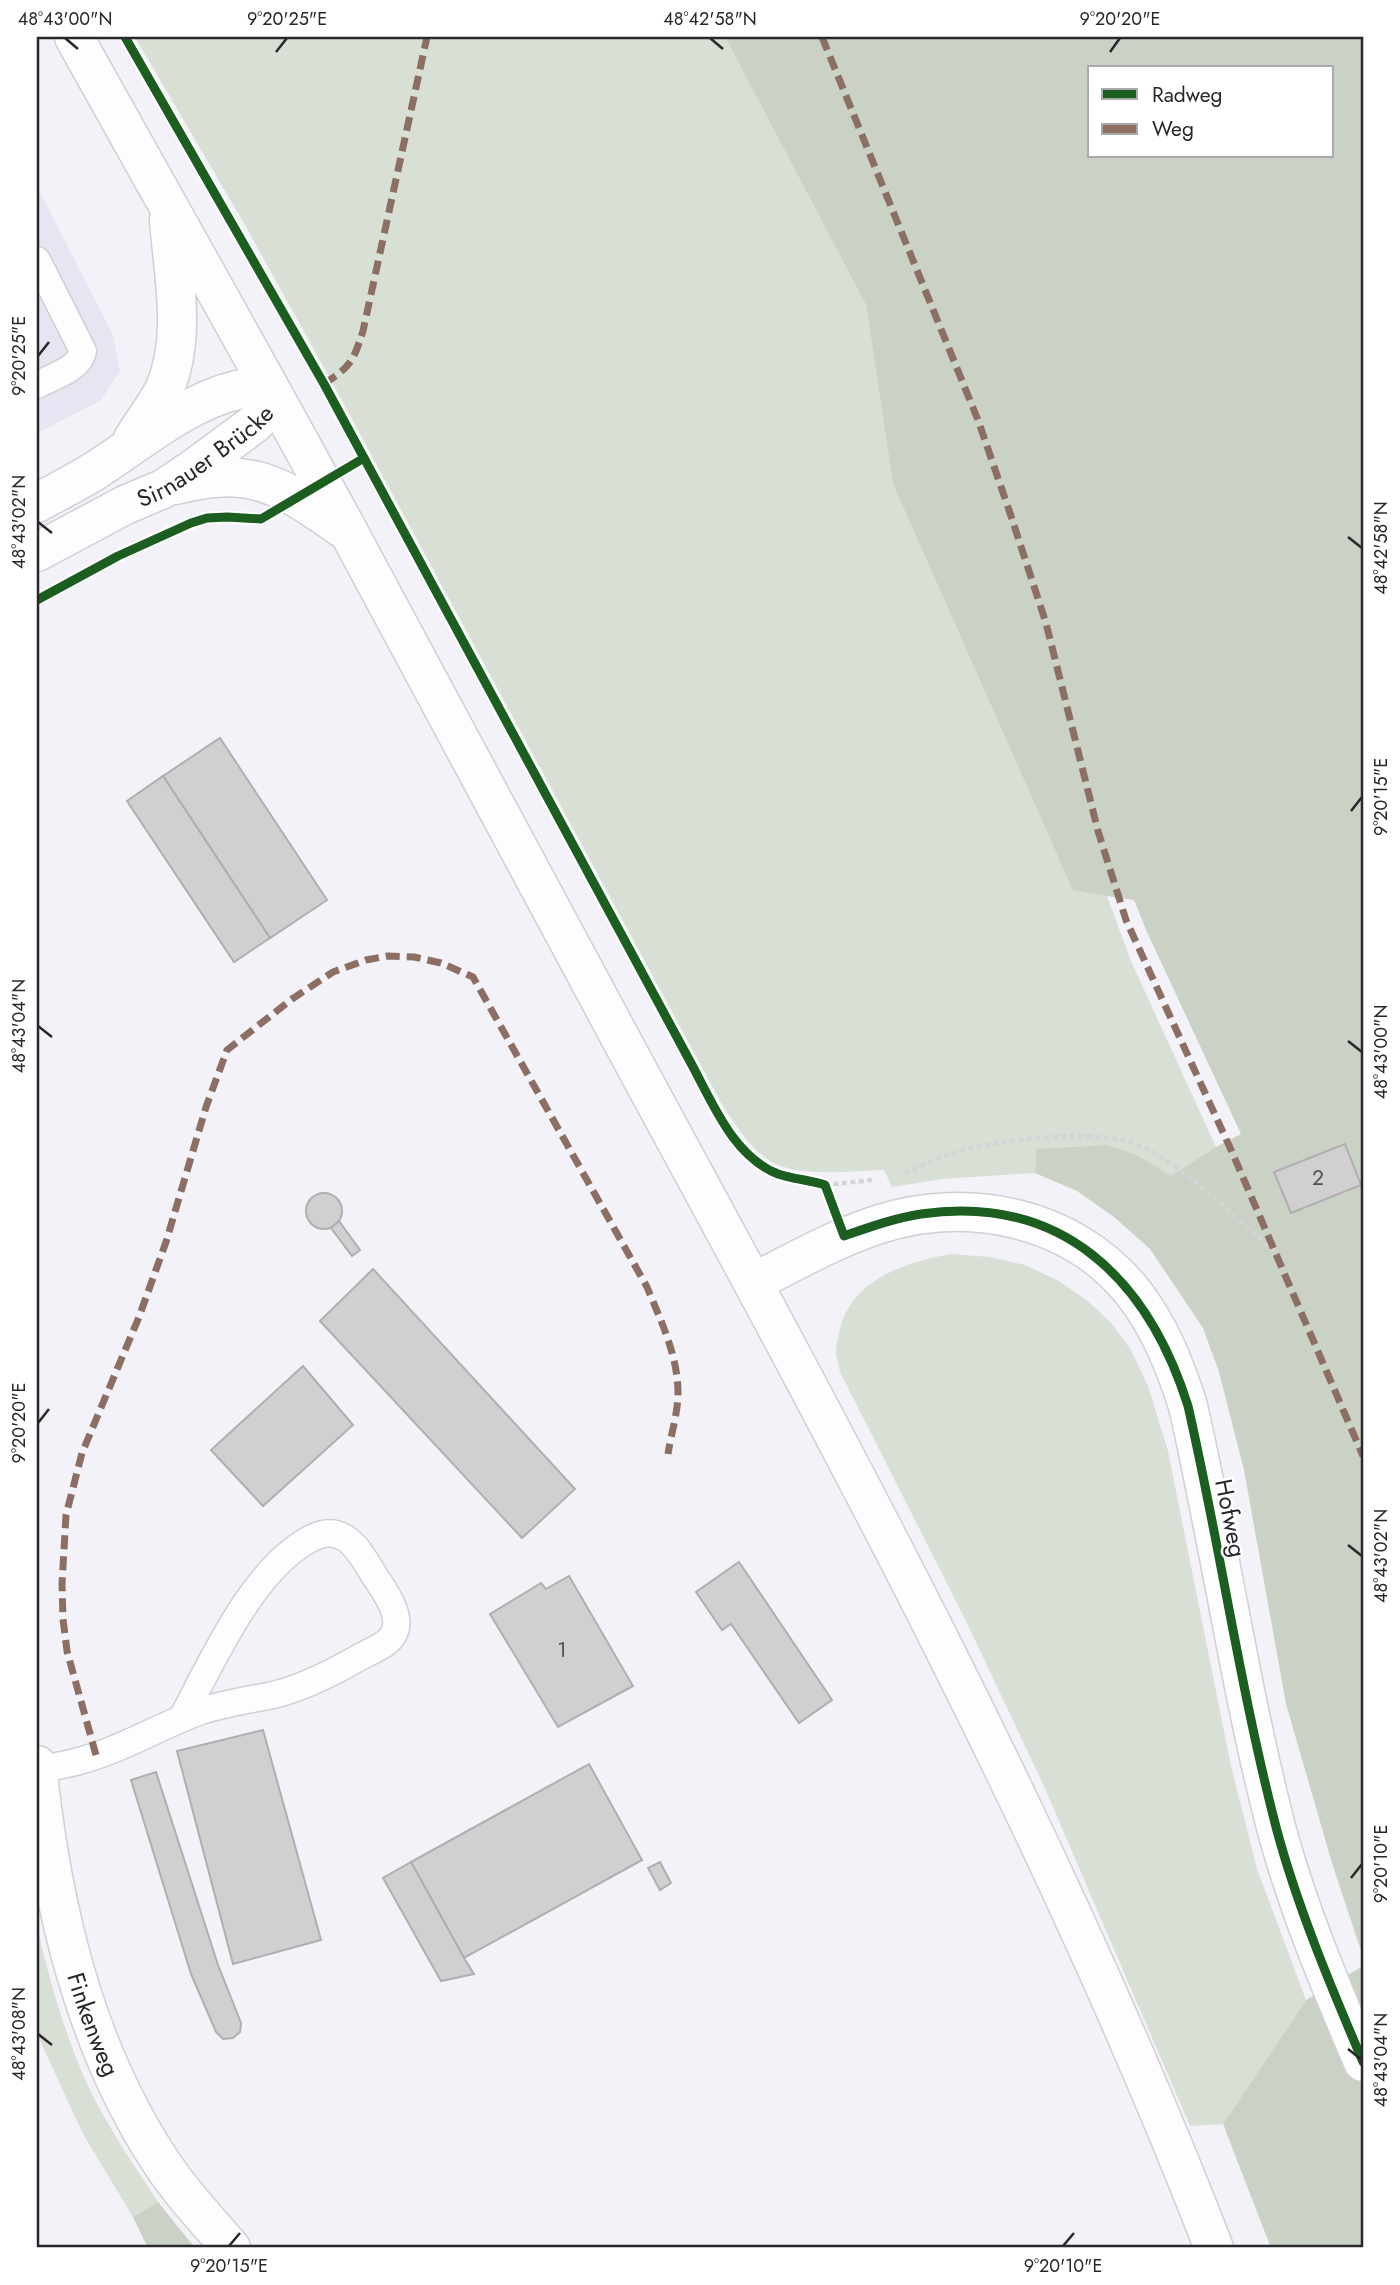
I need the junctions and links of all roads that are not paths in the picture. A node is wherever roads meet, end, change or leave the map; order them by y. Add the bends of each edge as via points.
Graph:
1 (74, 37) edge
2 (169, 207) junction
3 (37, 260) edge
4 (37, 385) edge
5 (273, 395) junction
6 (126, 450) junction
7 (163, 489) junction
8 (37, 503) edge
9 (349, 533) junction
10 (37, 552) edge
11 (754, 1282) junction
12 (182, 1718) junction
13 (38, 1783) edge
14 (1363, 2062) edge
15 (231, 2248) edge
16 (1214, 2248) edge

1 - 2 main road
2 - 5 main road
2 - 6 main road via 176,352 164,390
3 - 4 lane via 83,351 78,362
5 - 6 main road, Sirnauer Brücke via 252,388 236,390 172,420
5 - 7 main road, Sirnauer Brücke via 254,424
5 - 9 main road
6 - 8 main road, Sirnauer Brücke
7 - 9 main road via 223,477 266,482
7 - 10 main road, Sirnauer Brücke
9 - 11 main road
11 - 14 main road, Hofweg via 844,1236 882,1223 920,1214 959,1212 1018,1218 1051,1230 1081,1245 1131,1290 1164,1343 1188,1406 1277,1831 1317,1949
11 - 16 main road via 1004,1768 1105,1984
12 - 12 lane via 287,1690 387,1642 393,1634 395,1613 358,1547 336,1534 326,1534 311,1539 272,1570 234,1620
12 - 13 lane
13 - 15 main road, Finkenweg via 63,1927 108,2062 160,2161

